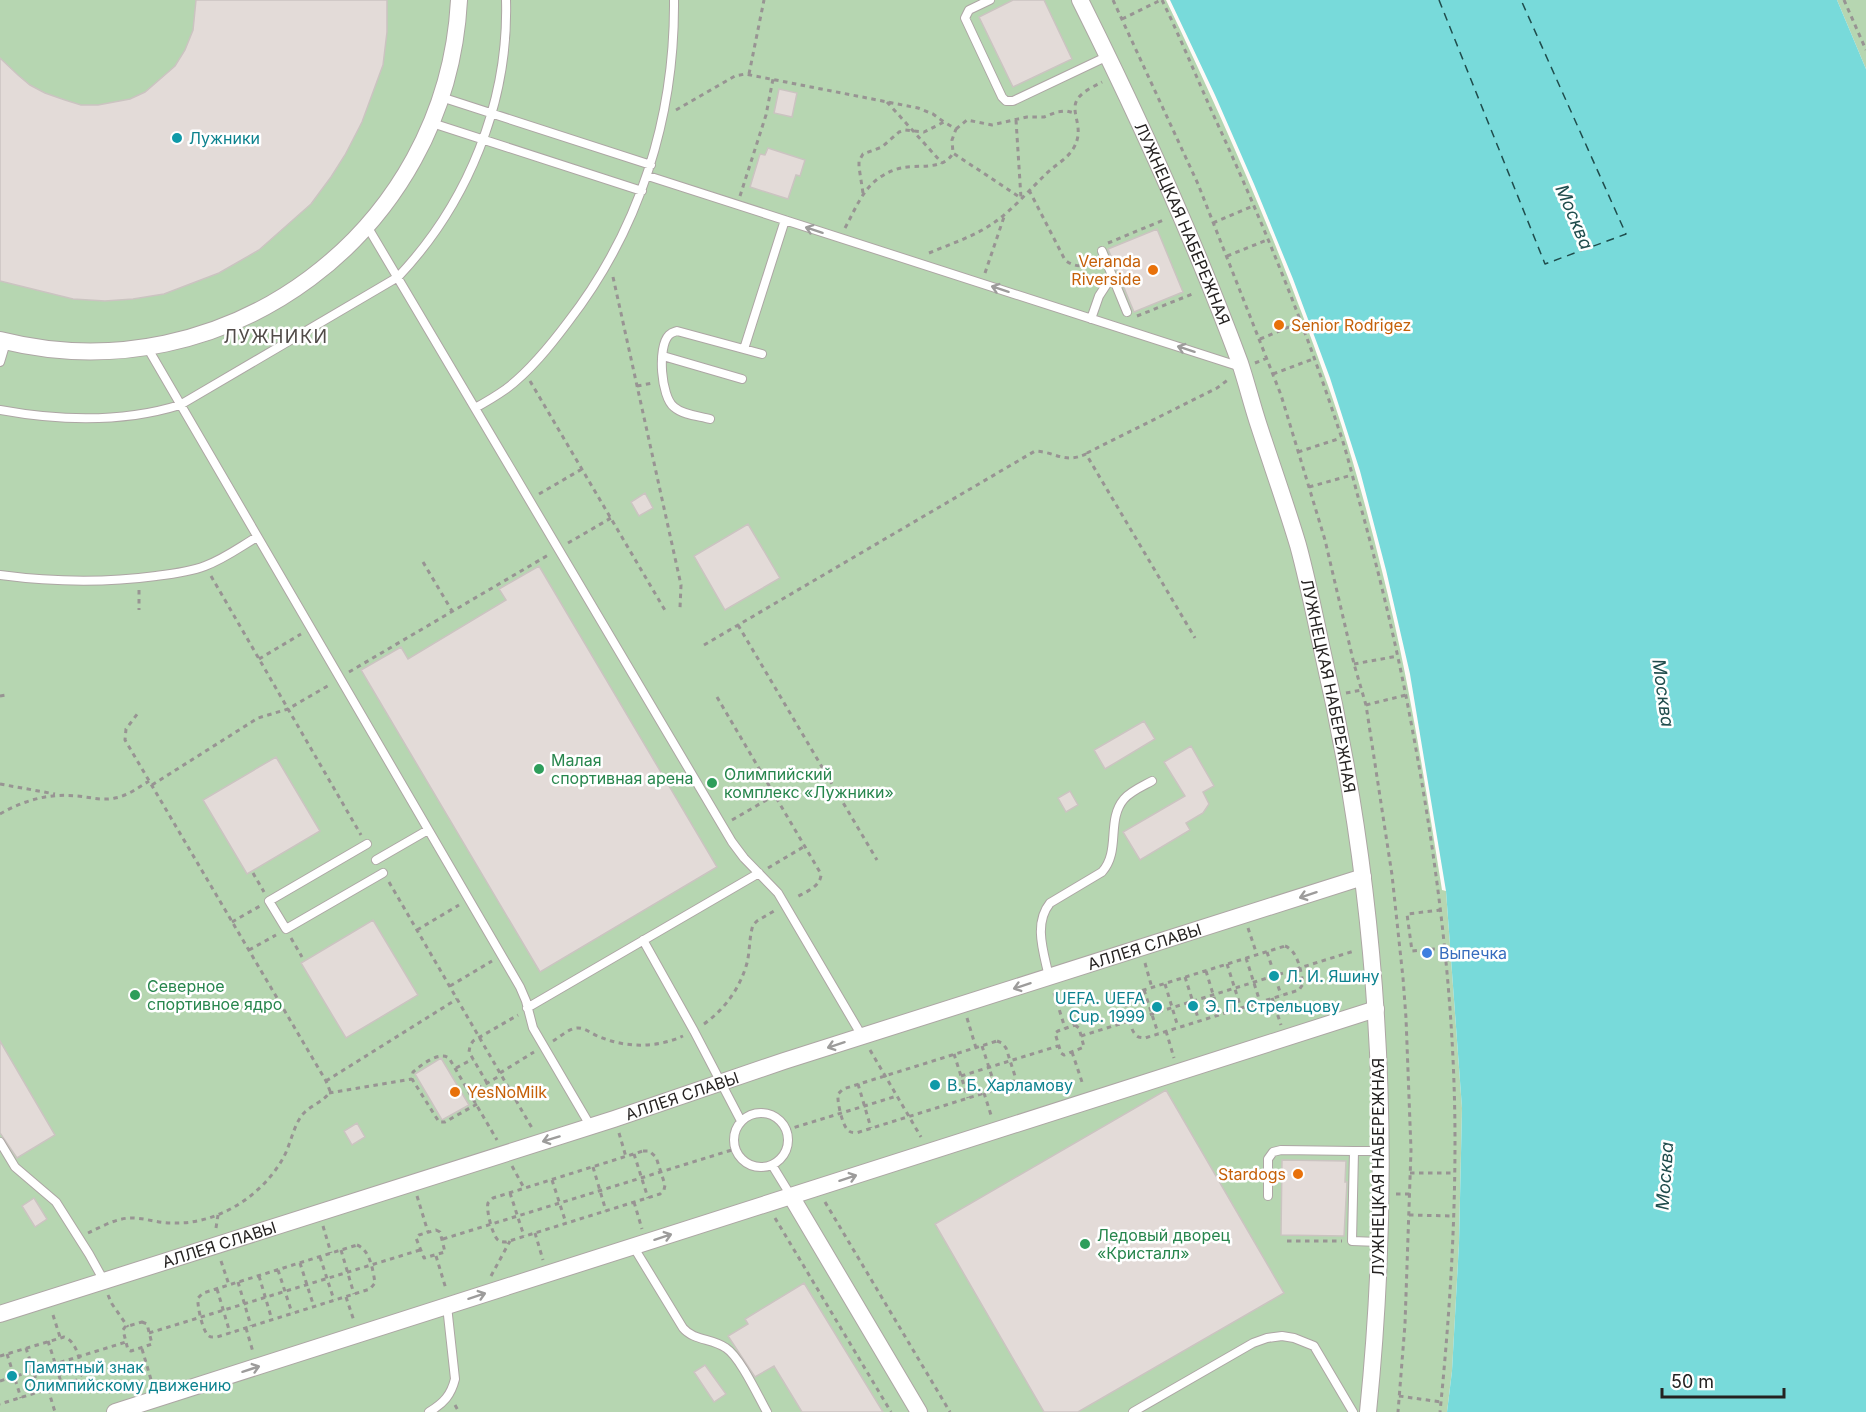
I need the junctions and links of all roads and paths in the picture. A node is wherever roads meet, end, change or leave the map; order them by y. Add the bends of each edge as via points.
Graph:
1 (459, 0) edge
2 (506, 0) edge
3 (674, 0) edge
4 (764, 0) edge
5 (990, 0) edge
6 (1080, 0) edge
7 (1161, 0) edge
8 (1844, 0) edge
9 (1122, 19) dead end
10 (1866, 50) edge
11 (1108, 56) junction
12 (749, 74) junction
13 (1117, 74) junction
14 (773, 79) junction
15 (441, 97) junction
16 (886, 101) junction
17 (1075, 113) junction
18 (491, 114) junction
19 (664, 117) junction
20 (1016, 120) junction
21 (944, 122) junction
22 (432, 123) junction
23 (956, 129) junction
24 (912, 130) junction
25 (483, 140) junction
26 (953, 153) junction
27 (942, 163) junction
28 (651, 165) junction
29 (648, 176) junction
30 (1029, 190) junction
31 (642, 191) junction
32 (863, 194) junction
33 (1021, 198) junction
34 (737, 205) junction
35 (1254, 206) junction
36 (1005, 213) junction
37 (1180, 213) junction
38 (785, 220) junction
39 (1214, 223) dead end
40 (368, 226) junction
41 (840, 238) junction
42 (1268, 240) junction
43 (946, 246) dead end
44 (1102, 251) joint
45 (1227, 256) dead end
46 (609, 261) junction
47 (1086, 265) dead end
48 (985, 272) dead end
49 (1112, 276) junction
50 (398, 277) junction
51 (1210, 286) junction
52 (1127, 312) joint
53 (1091, 319) junction
54 (1301, 322) junction
55 (1260, 339) dead end
56 (3, 341) edge
57 (147, 347) junction
58 (744, 349) junction
59 (762, 354) dead end
60 (663, 356) junction
61 (1314, 359) junction
62 (0, 362) edge
63 (1241, 367) junction
64 (525, 372) junction
65 (1273, 374) dead end
66 (742, 379) dead end
67 (180, 405) junction
68 (476, 408) junction
69 (0, 410) edge
70 (710, 419) dead end
71 (1341, 438) junction
72 (1298, 452) dead end
73 (1086, 454) junction
74 (582, 469) junction
75 (1352, 475) junction
76 (1309, 487) dead end
77 (529, 500) junction
78 (611, 518) junction
79 (257, 537) junction
80 (558, 549) junction
81 (423, 562) dead end
82 (0, 575) edge
83 (139, 578) junction
84 (680, 608) dead end
85 (140, 610) dead end
86 (453, 611) junction
87 (666, 612) dead end
88 (738, 625) junction
89 (311, 628) junction
90 (1195, 638) dead end
91 (704, 645) dead end
92 (1398, 656) junction
93 (259, 659) dead end
94 (1354, 664) dead end
95 (340, 678) junction
96 (6, 695) dead end
97 (1406, 695) junction
98 (0, 696) edge
99 (717, 697) dead end
100 (1366, 705) dead end
101 (138, 713) dead end
102 (149, 781) junction
103 (1152, 781) dead end
104 (0, 784) edge
105 (151, 786) junction
106 (59, 795) junction
107 (775, 795) junction
108 (0, 814) edge
109 (722, 826) junction
110 (428, 830) junction
111 (367, 844) dead end
112 (805, 846) junction
113 (376, 860) dead end
114 (878, 860) dead end
115 (253, 873) dead end
116 (384, 873) dead end
117 (759, 873) junction
118 (1363, 877) junction
119 (469, 900) junction
120 (269, 901) junction
121 (784, 904) junction
122 (1441, 910) junction
123 (1244, 915) junction
124 (232, 922) junction
125 (286, 929) junction
126 (417, 930) dead end
127 (643, 940) junction
128 (1140, 948) junction
129 (1444, 948) junction
130 (1361, 949) dead end
131 (249, 951) junction
132 (1267, 952) junction
133 (1257, 955) junction
134 (502, 956) junction
135 (302, 957) dead end
136 (1246, 958) junction
137 (1227, 964) junction
138 (1299, 968) junction
139 (1206, 971) junction
140 (1275, 976) junction
141 (1049, 977) junction
142 (1185, 977) junction
143 (1254, 982) junction
144 (1165, 984) junction
145 (450, 986) dead end
146 (1152, 988) junction
147 (1235, 988) junction
148 (1144, 990) junction
149 (1213, 995) junction
150 (1281, 995) junction
151 (1272, 998) junction
152 (457, 999) dead end
153 (1193, 1001) junction
154 (1260, 1002) junction
155 (963, 1004) junction
156 (527, 1008) junction
157 (1172, 1008) junction
158 (1241, 1008) junction
159 (1377, 1010) junction
160 (1152, 1014) junction
161 (1219, 1014) junction
162 (1130, 1021) junction
163 (1199, 1021) junction
164 (1178, 1027) junction
165 (1065, 1028) junction
166 (694, 1031) junction
167 (1166, 1031) junction
168 (1158, 1033) junction
169 (862, 1036) junction
170 (1081, 1036) junction
171 (1285, 1038) junction
172 (982, 1046) junction
173 (1058, 1046) junction
174 (543, 1047) junction
175 (976, 1048) junction
176 (1072, 1052) junction
177 (954, 1054) junction
178 (473, 1059) junction
179 (1010, 1060) junction
180 (989, 1067) junction
181 (456, 1068) junction
182 (1179, 1072) junction
183 (885, 1076) junction
184 (961, 1076) junction
185 (412, 1079) junction
186 (326, 1081) junction
187 (721, 1082) junction
188 (487, 1083) junction
189 (858, 1084) junction
190 (996, 1089) junction
191 (329, 1093) junction
192 (470, 1093) junction
193 (984, 1093) junction
194 (897, 1096) junction
195 (968, 1098) junction
196 (1088, 1101) junction
197 (477, 1104) junction
198 (864, 1106) junction
199 (841, 1113) junction
200 (909, 1116) junction
201 (614, 1119) junction
202 (741, 1121) junction
203 (591, 1126) junction
204 (871, 1128) junction
205 (786, 1130) junction
206 (996, 1131) junction
207 (0, 1142) edge
208 (735, 1149) junction
209 (1354, 1151) junction
210 (1380, 1151) junction
211 (929, 1152) junction
212 (505, 1154) junction
213 (634, 1154) junction
214 (626, 1157) junction
215 (772, 1165) junction
216 (593, 1167) junction
217 (661, 1172) junction
218 (1410, 1173) dead end
219 (1454, 1173) junction
220 (641, 1178) junction
221 (552, 1180) junction
222 (413, 1183) junction
223 (524, 1188) junction
224 (817, 1188) junction
225 (600, 1190) junction
226 (510, 1193) junction
227 (791, 1196) junction
228 (1268, 1196) dead end
229 (648, 1198) junction
230 (634, 1202) junction
231 (559, 1203) junction
232 (767, 1204) junction
233 (606, 1211) junction
234 (318, 1213) junction
235 (1409, 1215) dead end
236 (517, 1216) junction
237 (1454, 1216) junction
238 (491, 1224) junction
239 (566, 1224) junction
240 (428, 1232) junction
241 (535, 1233) junction
242 (524, 1236) junction
243 (78, 1237) junction
244 (442, 1239) junction
245 (510, 1240) junction
246 (1287, 1241) dead end
247 (1352, 1241) junction
248 (1379, 1242) junction
249 (640, 1244) junction
250 (340, 1250) junction
251 (420, 1250) junction
252 (331, 1253) junction
253 (436, 1256) junction
254 (320, 1257) junction
255 (300, 1263) junction
256 (370, 1265) junction
257 (279, 1270) junction
258 (347, 1272) junction
259 (548, 1274) junction
260 (259, 1276) junction
261 (327, 1278) junction
262 (104, 1281) junction
263 (238, 1282) junction
264 (307, 1285) junction
265 (217, 1289) junction
266 (354, 1294) junction
267 (480, 1295) junction
268 (346, 1297) junction
269 (265, 1298) junction
270 (48, 1299) junction
271 (334, 1300) junction
272 (449, 1305) junction
273 (314, 1307) junction
274 (224, 1311) junction
275 (292, 1313) junction
276 (0, 1314) edge
277 (201, 1317) junction
278 (272, 1320) junction
279 (251, 1326) junction
280 (128, 1327) junction
281 (246, 1328) junction
282 (230, 1332) junction
283 (149, 1334) junction
284 (358, 1334) junction
285 (60, 1337) junction
286 (48, 1341) junction
287 (126, 1342) junction
288 (26, 1348) junction
289 (142, 1348) junction
290 (7, 1354) junction
291 (0, 1356) edge
292 (78, 1357) junction
293 (55, 1364) junction
294 (258, 1366) junction
295 (33, 1371) junction
296 (14, 1377) junction
297 (0, 1381) edge
298 (62, 1385) junction
299 (48, 1389) junction
300 (40, 1392) junction
301 (1399, 1396) dead end
302 (21, 1398) junction
303 (157, 1399) junction
304 (1441, 1402) junction
305 (0, 1404) edge
306 (1363, 1411) edge
307 (55, 1412) edge
308 (115, 1412) edge
309 (429, 1412) edge
310 (768, 1412) edge
311 (891, 1412) edge
312 (919, 1412) edge
313 (950, 1412) edge
314 (1133, 1412) edge
315 (1440, 1412) edge

1 - 15 street
2 - 18 lane via 504,49
3 - 19 lane
4 - 12 path
5 - 11 lane via 969,10 965,18 1006,101
6 - 11 street, ЛУЖНЕЦКАЯ НАБЕРЕЖНАЯ
7 - 9 path
7 - 35 path
8 - 10 path
11 - 13 street, ЛУЖНЕЦКАЯ НАБЕРЕЖНАЯ
12 - 14 path
12 - 19 path via 735,76
13 - 17 path via 1083,93 1076,102
13 - 37 street, ЛУЖНЕЦКАЯ НАБЕРЕЖНАЯ
14 - 16 path
14 - 34 path via 766,115
15 - 18 lane
15 - 22 street
16 - 21 path via 918,108
16 - 24 path
17 - 20 path via 1057,112
17 - 30 path via 1080,131 1073,149
18 - 25 lane
18 - 28 lane
19 - 28 lane
20 - 23 path via 987,125 967,120
20 - 33 path
21 - 23 path
21 - 24 path via 924,132
22 - 25 lane
22 - 40 street via 402,180
23 - 26 path
24 - 27 path
24 - 32 path via 899,132 882,147 861,157
25 - 31 lane
25 - 50 lane via 445,217
26 - 27 path
26 - 33 path
27 - 32 path via 892,171
28 - 29 lane
29 - 31 lane
29 - 34 lane
30 - 33 path
30 - 47 path via 1065,260 1074,266
31 - 46 lane
32 - 41 path
33 - 36 path
34 - 38 lane
35 - 39 path
35 - 42 path
36 - 43 path via 985,229
36 - 48 path
37 - 44 path via 1106,243
37 - 51 street, ЛУЖНЕЦКАЯ НАБЕРЕЖНАЯ
41 -> 38 lane
38 - 58 lane
40 - 50 lane
40 - 57 street via 316,274 271,305 210,332
53 -> 41 lane
42 - 45 path
42 - 54 path
44 - 49 lane
46 - 64 lane via 574,315
46 - 84 path via 681,585
49 - 52 lane
49 - 53 lane
50 - 67 lane
50 - 68 lane
51 - 52 path via 1136,316
51 - 63 street, ЛУЖНЕЦКАЯ НАБЕРЕЖНАЯ
63 -> 53 lane
54 - 55 path
54 - 61 path
56 - 57 street via 65,351
56 - 62 lane
57 - 67 lane
58 - 59 lane
58 - 60 lane via 677,331 667,337
60 - 66 lane
60 - 70 lane via 663,378 673,406
61 - 65 path
61 - 71 path
63 - 73 path via 1217,388
63 - 118 street, ЛУЖНЕЦКАЯ НАБЕРЕЖНАЯ via 1298,548 1337,716
64 - 68 lane
64 - 74 path
67 - 69 lane via 144,414 93,418
67 - 79 lane
68 - 77 lane
71 - 72 path
71 - 75 path
73 - 88 path via 1067,459 1032,452
73 - 90 path
74 - 77 path
74 - 78 path
75 - 76 path
75 - 92 path
77 - 80 lane
78 - 80 path
78 - 87 path
79 - 83 lane via 205,566
79 - 89 lane
80 - 86 path
80 - 109 lane
81 - 86 path
82 - 83 lane via 86,581
83 - 85 path
86 - 95 path
88 - 91 path
88 - 114 path
89 - 93 path
89 - 95 lane
92 - 94 path
92 - 97 path
95 - 105 path via 288,709 258,718
95 - 110 lane
96 - 98 path
97 - 100 path
97 - 122 path
99 - 107 path
101 - 102 path via 126,729 124,740
102 - 105 path
102 - 106 path via 111,799
103 - 141 lane via 1129,794 1121,804 1106,868 1046,908 1040,927
104 - 106 path
105 - 124 path
106 - 108 path via 31,800
107 - 109 path
107 - 112 path
109 - 117 lane
110 - 113 lane
110 - 119 lane
111 - 120 lane
112 - 117 path
112 - 121 path via 821,880
115 - 120 path
116 - 125 lane
117 - 121 lane
117 - 127 lane
118 -> 123 street, АЛЛЕЯ СЛАВЫ
118 - 159 street, ЛУЖНЕЦКАЯ НАБЕРЕЖНАЯ
119 - 126 path
119 - 134 lane
120 - 124 path
120 - 125 lane
121 - 166 path via 754,923 747,963 737,988 716,1014
121 - 169 lane
122 - 129 path
122 - 129 path via 1407,914 1412,951
123 - 128 street, АЛЛЕЯ СЛАВЫ
123 - 133 path
124 - 131 path
125 - 131 path
125 - 135 path
127 - 156 lane
127 - 166 lane
128 - 141 street, АЛЛЕЯ СЛАВЫ
128 - 146 path
129 - 219 path via 1451,1027
130 - 138 path
131 - 186 path
132 - 133 path
132 - 138 path via 1288,947
132 - 140 path
133 - 136 path
134 - 145 path
134 - 156 lane
136 - 137 path
136 - 143 path
137 - 139 path
137 - 147 path
138 - 140 path
138 - 150 path via 1302,986
139 - 142 path
139 - 149 path
140 - 143 path
140 - 150 path
141 -> 155 street, АЛЛЕЯ СЛАВЫ
141 - 165 path
142 - 144 path
142 - 153 path
143 - 147 path
143 - 154 path
144 - 146 path
144 - 157 path
146 - 148 path
147 - 149 path
147 - 158 path
148 - 160 path
148 - 162 path via 1126,999
149 - 153 path
149 - 161 path
150 - 151 path
151 - 154 path
151 - 171 path
152 - 186 path
153 - 157 path
153 - 163 path
154 - 158 path
155 - 169 street, АЛЛЕЯ СЛАВЫ
155 - 175 path
156 - 174 lane
156 - 178 path via 473,1041 469,1051
157 - 160 path
157 - 164 path
158 - 161 path
159 - 171 street
159 - 210 street, ЛУЖНЕЦКАЯ НАБЕРЕЖНАЯ
160 - 162 path
160 - 168 path
161 - 163 path
162 - 168 path via 1138,1037
162 - 170 path
163 - 164 path
164 - 167 path
165 - 170 path via 1077,1026
165 - 173 path via 1055,1033
166 - 174 path via 665,1042 640,1045 610,1041 577,1028
166 - 187 lane
167 - 168 path
167 - 182 path
169 - 183 path
169 -> 187 street, АЛЛЕЯ СЛАВЫ
170 - 176 path via 1084,1047
171 - 182 street
172 - 175 path
172 - 179 path via 999,1042
172 - 180 path
173 - 176 path via 1064,1055
173 - 179 path
174 - 188 path
174 - 203 lane
175 - 177 path
176 - 196 path
177 - 183 path
177 - 184 path
178 - 181 path
178 - 188 path
179 - 180 path
179 - 190 path via 1014,1081
180 - 184 path
180 - 190 path
181 - 185 path via 442,1055 414,1070
181 - 192 path
182 - 196 street
183 - 189 path
183 - 194 path
184 - 195 path
185 - 191 path
185 - 197 path via 439,1122
186 - 191 path
187 - 201 street, АЛЛЕЯ СЛАВЫ
187 - 202 lane
188 - 192 path
189 - 198 path
189 - 199 path via 838,1094
190 - 193 path
191 - 243 path via 300,1117 289,1147 271,1176 232,1208 206,1219 178,1224 121,1219
192 - 197 path
193 - 195 path
193 - 206 path
194 - 198 path
194 - 200 path
195 - 200 path
196 - 206 street
197 - 212 path
198 - 199 path
198 - 204 path
199 - 204 path via 850,1132
199 - 205 path
200 - 204 path
200 - 211 path
201 - 203 street, АЛЛЕЯ СЛАВЫ
201 - 214 path
202 - 205 lane via 755,1114 770,1114
202 - 208 lane via 734,1134
203 -> 212 street, АЛЛЕЯ СЛАВЫ
205 - 215 lane via 786,1150
206 - 211 street
207 - 243 lane via 15,1167 52,1198
208 - 215 lane via 750,1165
208 - 217 path
209 - 210 lane
209 - 228 lane via 1273,1152 1268,1159
209 - 247 lane
210 - 248 street, ЛУЖНЕЦКАЯ НАБЕРЕЖНАЯ
224 -> 211 street
212 - 222 street, АЛЛЕЯ СЛАВЫ
212 - 223 path
213 - 214 path
213 - 217 path via 646,1150 652,1153
213 - 220 path
214 - 216 path
215 - 227 lane
216 - 221 path
216 - 225 path
217 - 220 path
217 - 229 path via 664,1190
218 - 219 path
219 - 237 path
220 - 225 path
220 - 229 path
221 - 223 path
221 - 231 path
222 - 234 street, АЛЛЕЯ СЛАВЫ
222 - 240 path
223 - 226 path
224 - 227 street
224 - 313 path
225 - 231 path
225 - 233 path
226 - 236 path
226 - 238 path via 488,1203
227 - 232 street
227 - 312 street
229 - 230 path
230 - 233 path
230 - 249 path
231 - 236 path
231 - 239 path
249 -> 232 street
232 - 311 path
233 - 239 path
234 - 252 path
234 - 262 street, АЛЛЕЯ СЛАВЫ
235 - 237 path
236 - 238 path
236 - 242 path
237 - 304 path
238 - 244 path
238 - 245 path via 498,1240
239 - 241 path
240 - 244 path via 439,1231
240 - 251 path via 416,1238
241 - 242 path
241 - 259 path
242 - 245 path
243 - 262 lane
244 - 253 path via 445,1252
245 - 267 path
246 - 247 path
247 - 248 lane
248 - 306 street, ЛУЖНЕЦКАЯ НАБЕРЕЖНАЯ via 1376,1327
249 - 259 street
249 - 310 lane via 683,1328 690,1335 717,1343 734,1354
250 - 252 path
250 - 256 path via 360,1246
250 - 258 path
251 - 253 path via 424,1258
251 - 256 path
252 - 254 path
253 - 272 path
254 - 255 path
254 - 261 path
255 - 257 path
255 - 264 path
256 - 258 path
256 - 266 path via 374,1286
257 - 260 path
257 - 275 path
258 - 261 path
258 - 266 path
259 - 267 street
260 - 263 path
260 - 269 path
261 - 264 path
261 - 271 path
262 - 270 street, АЛЛЕЯ СЛАВЫ
262 - 280 path via 112,1304
263 - 265 path
263 - 279 path
264 - 269 path
264 - 273 path
265 - 274 path
265 - 277 path via 198,1298
266 - 268 path
272 -> 267 street
268 - 271 path
268 - 284 path
269 - 274 path
269 - 278 path
270 - 276 street, АЛЛЕЯ СЛАВЫ
270 - 285 path
271 - 273 path
272 - 284 street
272 - 309 lane via 455,1379 445,1401
273 - 275 path
274 - 277 path
274 - 282 path
275 - 278 path
277 - 282 path via 210,1336
277 - 283 path
278 - 279 path
279 - 281 path
280 - 283 path via 144,1323
280 - 287 path via 123,1330
281 - 282 path
281 - 294 path
283 - 289 path via 152,1344
284 - 294 street
285 - 286 path
285 - 292 path via 71,1341
286 - 288 path
286 - 293 path
287 - 289 path via 131,1352
287 - 292 path
288 - 290 path
288 - 295 path
289 - 303 path
290 - 291 path
290 - 296 path
292 - 293 path
292 - 298 path via 81,1376
293 - 295 path
293 - 298 path
303 -> 294 street
295 - 296 path
295 - 300 path
296 - 297 path
296 - 302 path
298 - 299 path
299 - 300 path
299 - 307 path
300 - 302 path
301 - 304 path
302 - 305 path
303 - 308 street
304 - 315 path
306 - 314 lane via 1314,1346 1282,1336 1253,1343

